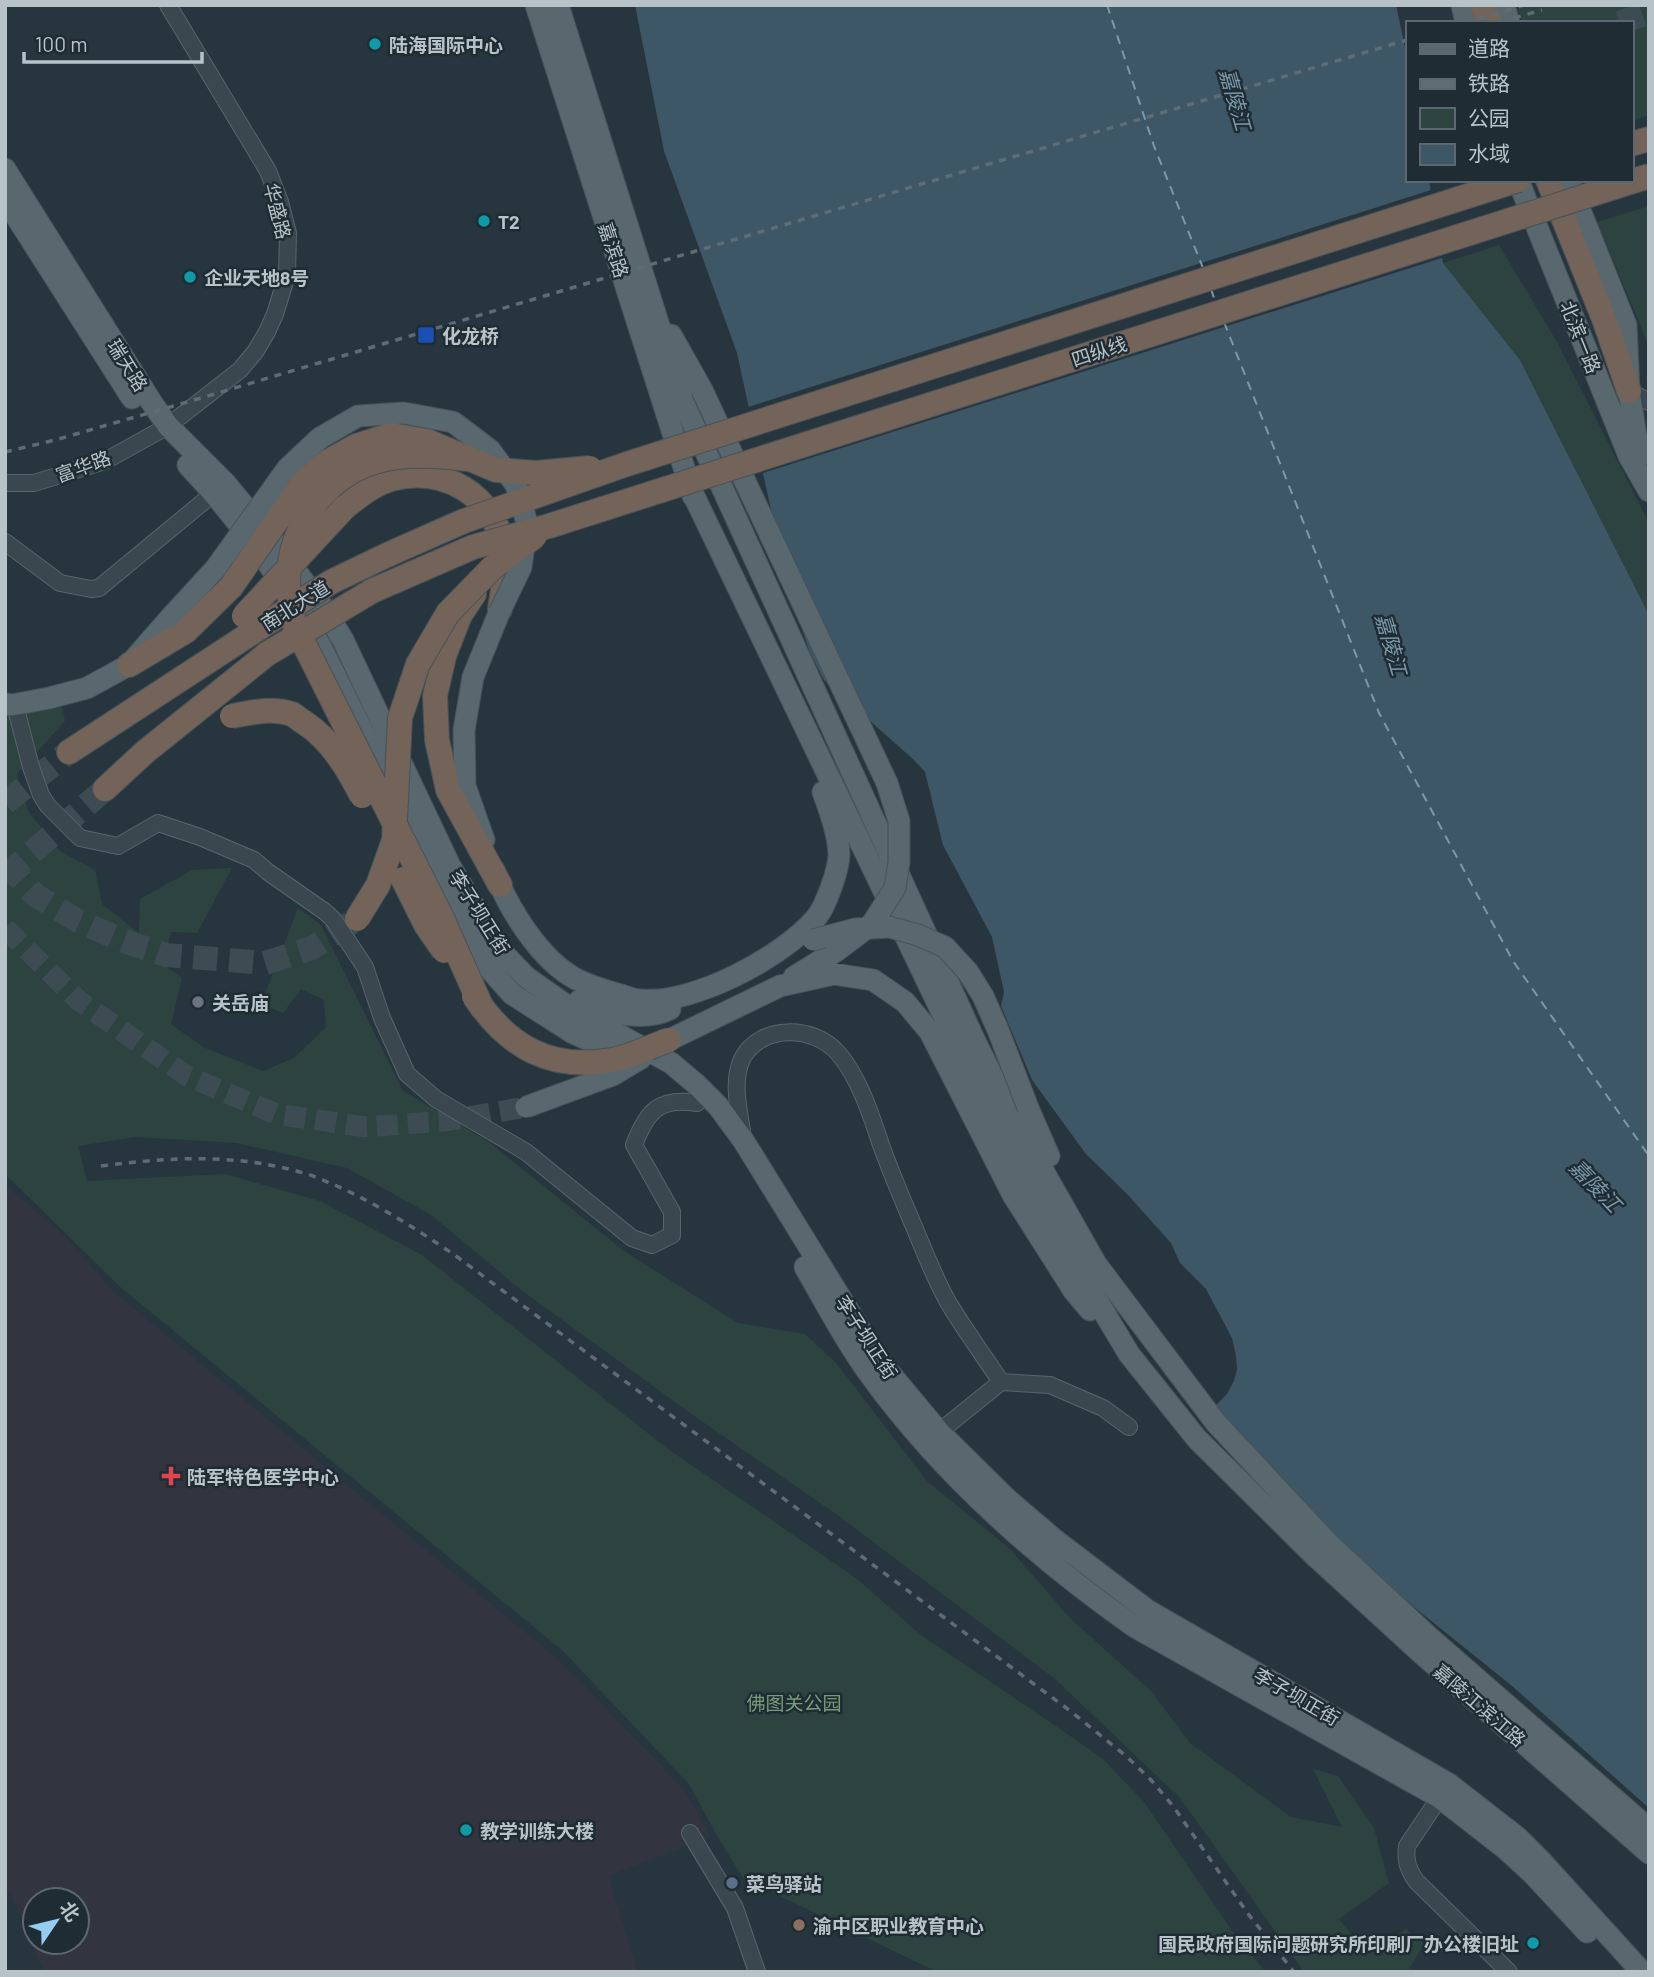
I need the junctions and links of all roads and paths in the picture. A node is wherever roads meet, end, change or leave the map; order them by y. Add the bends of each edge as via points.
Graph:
1 (168, 5) edge
2 (536, 5) edge
3 (558, 5) edge
4 (1482, 5) edge
5 (1490, 21) edge
6 (5, 169) edge
7 (1512, 182) edge
8 (1519, 182) edge
9 (1549, 182) edge
10 (1569, 182) edge
11 (1630, 182) edge
12 (5, 199) edge
13 (648, 294) junction
14 (1639, 397) edge
15 (162, 429) junction
16 (467, 459) junction
17 (1649, 462) edge
18 (627, 464) junction
19 (5, 483) edge
20 (1649, 491) edge
21 (214, 493) junction
22 (540, 495) joint
23 (693, 495) junction
24 (549, 526) junction
25 (5, 542) edge
26 (267, 548) junction
27 (492, 568) junction
28 (499, 613) junction
29 (250, 623) junction
30 (179, 624) junction
31 (130, 665) joint
32 (10, 704) edge
33 (69, 752) tunnel mouth
34 (145, 752) junction
35 (105, 789) tunnel mouth
36 (499, 885) junction
37 (357, 919) tunnel mouth
38 (755, 965) junction
39 (715, 985) junction
40 (780, 986) junction
41 (482, 1008) junction
42 (669, 1040) junction
43 (697, 1103) junction
44 (526, 1107) tunnel mouth
45 (743, 1140) junction
46 (1096, 1264) junction
47 (1129, 1354) junction
48 (1001, 1382) junction
49 (1129, 1427) dead end
50 (939, 1432) junction
51 (1322, 1550) junction
52 (1444, 1790) junction
53 (1649, 1829) edge
54 (690, 1833) dead end
55 (1512, 1843) junction
56 (1649, 1853) edge
57 (757, 1972) edge
58 (1509, 1972) edge
59 (1623, 1972) edge
60 (1642, 1972) edge

1 - 15 street, 华盛路 via 268,171 288,233 287,275 261,342 240,370
2 - 23 main road, 嘉滨路
3 - 13 main road, 嘉滨路
4 - 5 highway
6 - 15 main road, 瑞天路 via 152,402
7 - 18 highway, 四纵线, bridge
8 - 20 main road, 北滨一路 via 1629,456
9 - 14 highway
10 - 14 main road, 北滨一路 via 1626,325
11 - 24 highway, 四纵线, bridge
12 - 15 main road, 瑞天路 via 139,410
13 - 40 main road, bridge via 702,390 887,783 899,821 895,888 872,924
13 - 46 main road, 嘉滨路, bridge via 684,402 974,1039
14 - 17 main road, 北滨一路 via 1636,436
15 - 19 street, 富华路 via 105,461 34,483
15 - 21 main road, 瑞天路
15 - 26 main road, 瑞天路 via 226,484
16 - 18 highway, bridge via 496,470 536,472
16 - 30 highway, bridge via 428,441 391,435 329,461 303,483 231,587
16 - 41 highway, bridge via 395,457 362,467 333,483 310,509 293,547 288,585 295,626 441,916
18 - 22 highway, 四纵线, bridge
21 - 25 street via 99,588 60,583
21 - 26 main road, 瑞天路
22 - 29 highway, 南北大道, bridge via 464,521
23 - 38 main road via 734,600 821,785 839,855 817,917
23 - 47 main road, bridge via 1014,1162
24 - 27 highway, bridge
24 - 34 highway, 南北大道, bridge via 473,547 372,591 267,654
26 - 39 main road, bridge via 310,573 345,620 510,948 549,985 594,1008 633,1016 665,1012
26 - 43 main road, 李子坝正街 via 429,865 488,967 512,994 573,1033 662,1073
26 - 45 main road, 李子坝正街 via 325,610 343,640 450,866 501,951 526,977 573,1010 671,1063 718,1106
27 - 36 highway, bridge via 460,615 435,696 437,740 448,790
27 - 37 highway, bridge via 447,612 418,664 400,718 394,840 378,885
28 - 29 highway, bridge via 505,572 498,526 466,488 417,475 390,480 345,507
28 - 30 main road, bridge via 521,567 527,523 516,485 490,450 453,422 404,413 358,416 320,438 287,468
28 - 36 main road via 473,677 464,730 465,786
29 - 33 highway via 158,695
30 - 31 highway
31 - 32 main road via 87,688
32 - 43 street via 41,795 80,838 118,846 158,823 254,860 333,919 365,967 407,1074 436,1099 526,1152 632,1238 652,1245 672,1235 672,1212 634,1145 642,1124 660,1106 677,1100
34 - 35 highway, 南北大道
34 - 41 highway, bridge via 187,729 262,711 292,714 315,730 351,775 426,925
36 - 39 main road via 542,952 574,978 642,1000 674,998
38 - 39 main road
38 - 46 main road, bridge via 813,940 855,929 889,927 945,947 983,996
40 - 42 main road
40 - 47 main road via 834,974 873,980 905,1002 930,1032 1013,1195 1074,1291
41 - 42 highway, bridge via 508,1037 543,1058 570,1063 614,1060
42 - 44 main road, bridge via 613,1075
43 - 52 main road, 李子坝正街 via 732,1147 866,1369 894,1406 947,1467 1041,1557 1135,1627
45 - 48 street via 736,1083 741,1060 755,1044 765,1037 792,1032 807,1034 837,1051 872,1116 947,1301
45 - 50 main road, 李子坝正街 via 879,1360
46 - 51 main road via 1216,1423
47 - 51 main road via 1197,1439
48 - 49 street via 1050,1385 1103,1408
48 - 50 street
50 - 52 main road, 李子坝正街 via 1045,1532 1147,1610
51 - 53 main road, 嘉陵江滨江路
51 - 56 main road, 嘉陵江滨江路 via 1420,1652
52 - 55 main road, 李子坝正街
52 - 58 street via 1407,1846 1408,1869
54 - 57 street via 735,1908
55 - 59 main road, 李子坝正街 via 1532,1873
55 - 60 main road, 李子坝正街 via 1542,1862

